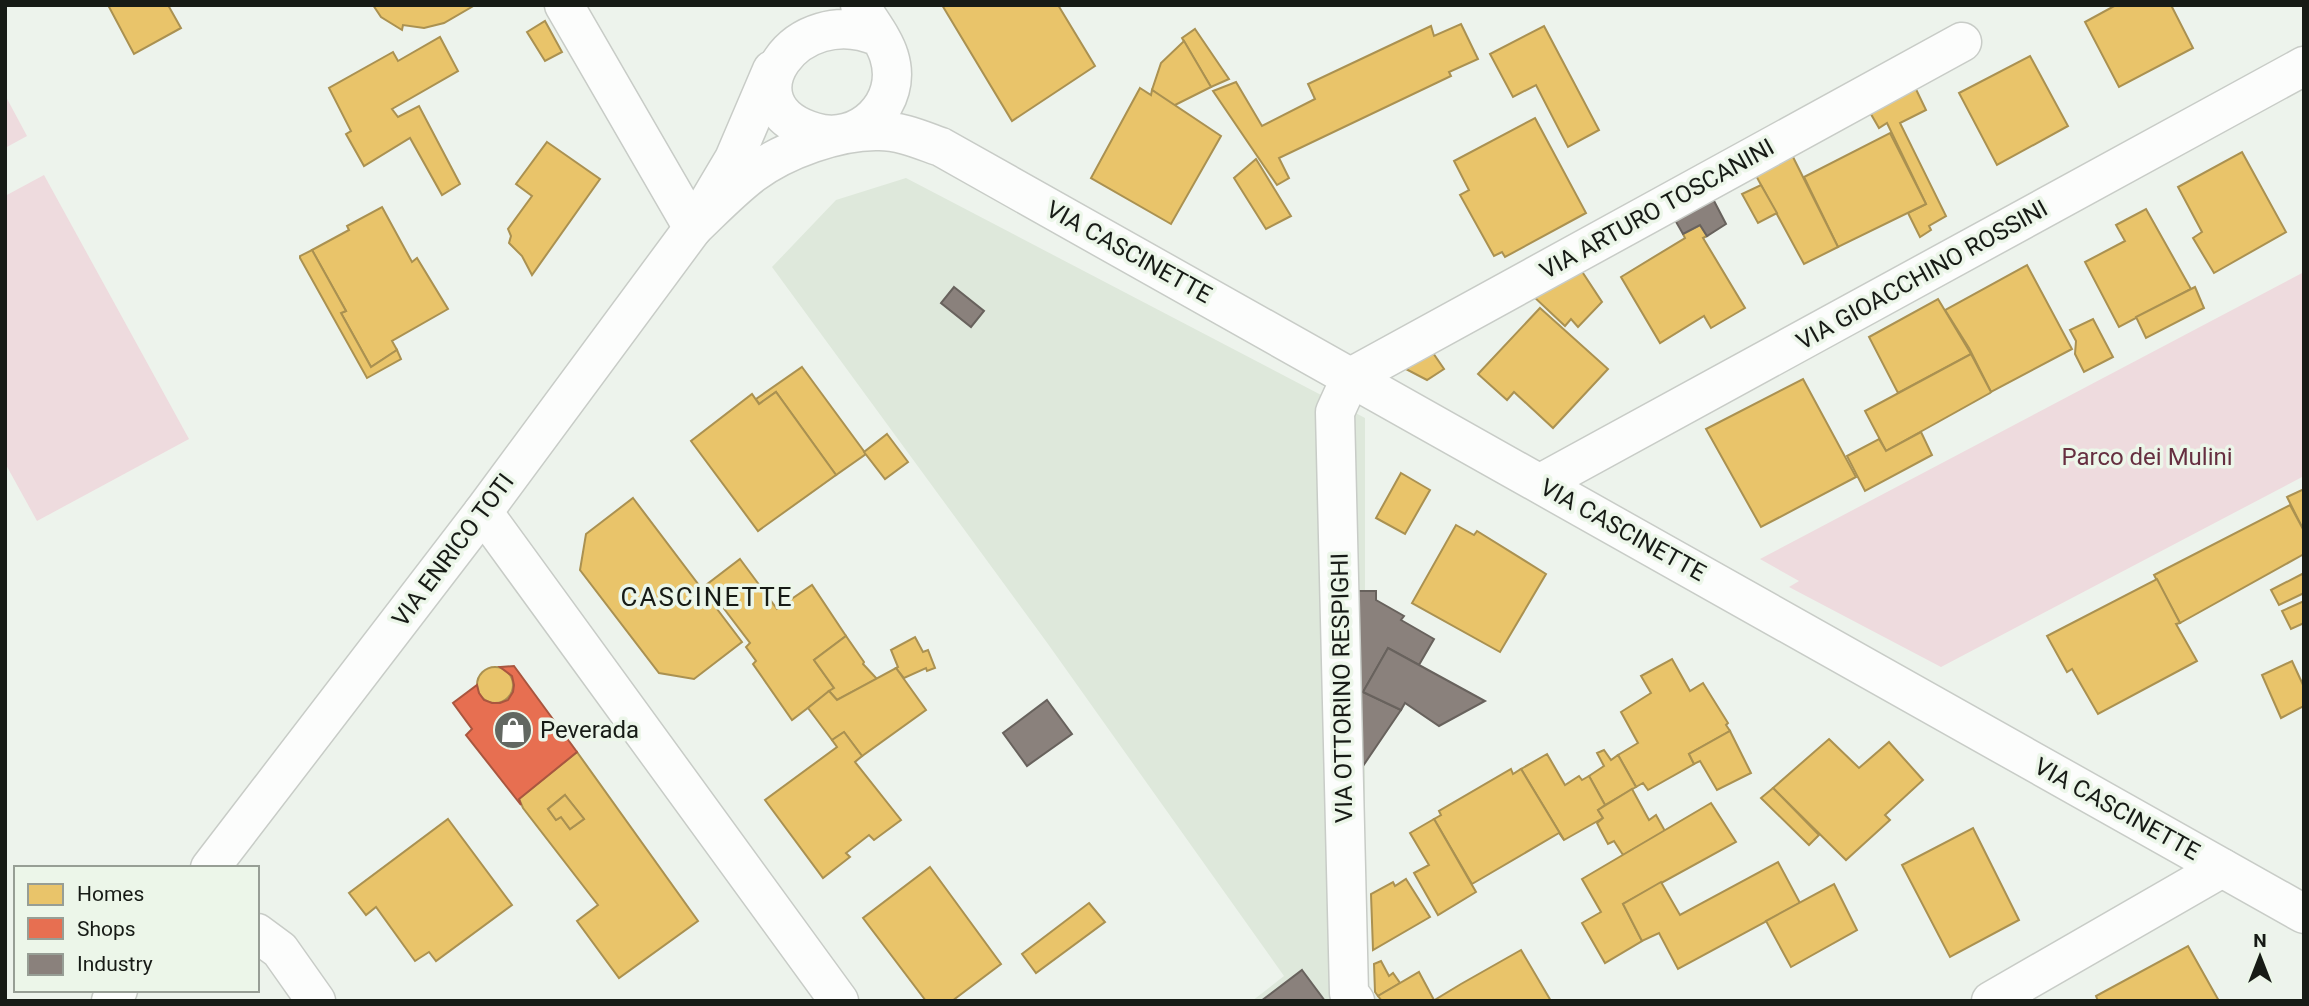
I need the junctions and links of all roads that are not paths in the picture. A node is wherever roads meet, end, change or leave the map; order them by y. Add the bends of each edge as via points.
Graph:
1 (564, 5) edge
2 (793, 5) edge
3 (876, 32) edge
4 (1962, 42) dead end
5 (774, 61) junction
6 (2304, 66) edge
7 (844, 135) junction
8 (941, 147) junction
9 (692, 228) junction
10 (1351, 377) junction
11 (1541, 483) junction
12 (483, 512) junction
13 (212, 866) edge
14 (2222, 868) junction
15 (2304, 914) edge
16 (259, 935) edge
17 (316, 1001) edge
18 (839, 1001) edge
19 (1355, 1001) edge
20 (1991, 1001) edge

1 - 9 street
2 - 5 street, VIA ENRICO TOTI
3 - 5 street, VIA ENRICO TOTI via 849,18 812,19 784,38
3 - 7 street, VIA ENRICO TOTI via 892,75 889,95 867,124
3 - 8 street, VIA CASCINETTE via 908,109
4 - 10 street, VIA ARTURO TOSCANINI
5 - 7 street via 773,86 790,119 825,136
5 - 9 street, VIA ENRICO TOTI via 734,159
6 - 11 street, VIA GIOACCHINO ROSSINI
7 - 8 street, VIA CASCINETTE via 903,134
7 - 9 street, VIA ENRICO TOTI via 784,154 752,174
8 - 10 street, VIA CASCINETTE
9 - 12 street, VIA ENRICO TOTI
10 - 11 street, VIA CASCINETTE
10 - 19 street, VIA OTTORINO RESPIGHI via 1335,412 1349,993
11 - 14 street, VIA CASCINETTE
12 - 13 street, VIA ENRICO TOTI
12 - 18 street
14 - 15 street, VIA CASCINETTE
14 - 20 street
16 - 17 street via 279,950

